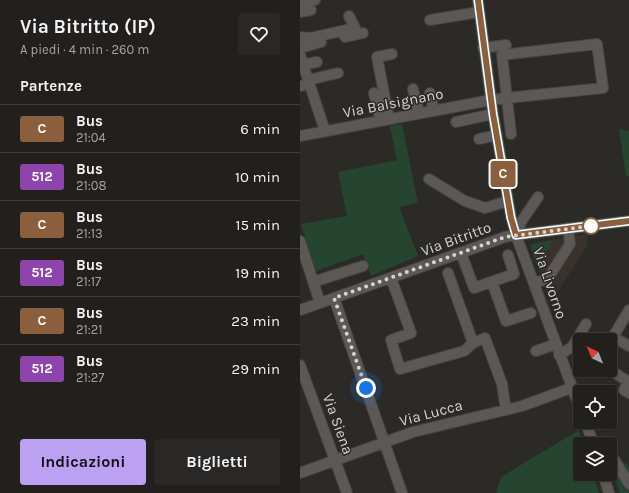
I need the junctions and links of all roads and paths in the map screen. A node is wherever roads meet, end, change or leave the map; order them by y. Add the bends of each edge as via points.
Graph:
1 (315, 0) edge
2 (478, 0) edge
3 (300, 2) edge
4 (311, 10) dead end
5 (300, 12) edge
6 (479, 12) junction
7 (349, 16) dead end
8 (430, 20) dead end
9 (328, 29) dead end
10 (300, 31) edge
11 (363, 33) dead end
12 (300, 37) edge
13 (506, 45) dead end
14 (304, 46) edge
15 (483, 48) junction
16 (392, 54) dead end
17 (338, 73) dead end
18 (306, 76) edge
19 (413, 89) dead end
20 (374, 93) dead end
21 (430, 93) dead end
22 (507, 98) junction
23 (491, 100) junction
24 (434, 111) junction
25 (419, 114) junction
26 (493, 114) junction
27 (385, 120) junction
28 (456, 122) dead end
29 (325, 131) junction
30 (511, 134) dead end
31 (497, 135) junction
32 (300, 136) edge
33 (479, 139) dead end
34 (429, 179) dead end
35 (538, 197) dead end
36 (508, 201) junction
37 (629, 221) edge
38 (568, 228) junction
39 (516, 235) junction
40 (300, 241) edge
41 (461, 253) junction
42 (508, 255) dead end
43 (363, 266) dead end
44 (448, 273) dead end
45 (391, 278) junction
46 (313, 282) junction
47 (492, 282) junction
48 (535, 283) junction
49 (334, 298) junction
50 (320, 303) junction
51 (300, 310) edge
52 (629, 310) edge
53 (531, 313) dead end
54 (586, 324) dead end
55 (582, 333) edge
56 (473, 343) junction
57 (556, 344) junction
58 (629, 346) edge
59 (573, 350) edge
60 (536, 351) dead end
61 (559, 355) junction
62 (300, 365) edge
63 (617, 374) edge
64 (629, 382) edge
65 (571, 388) junction
66 (573, 393) edge
67 (629, 393) edge
68 (506, 410) junction
69 (385, 442) junction
70 (335, 460) junction
71 (617, 464) edge
72 (300, 473) edge
73 (605, 481) edge
74 (629, 484) edge
75 (347, 493) edge
76 (402, 493) edge
77 (609, 493) edge

1 - 3 street
2 - 6 main road
4 - 5 street
6 - 8 street
6 - 15 main road
7 - 12 street via 355,28 310,38
9 - 10 street via 312,33
11 - 14 street
13 - 15 street
14 - 18 street via 315,62
15 - 23 main road
16 - 27 street via 377,57
17 - 18 street
18 - 29 street
19 - 25 street
20 - 27 street
21 - 24 street
22 - 22 street, Via Balsignano via 502,55 597,44 602,88
22 - 23 street, Via Balsignano
22 - 30 street
23 - 24 street, Via Balsignano
23 - 26 main road
24 - 25 street, Via Balsignano
25 - 27 street, Via Balsignano
26 - 28 street
26 - 31 main road
27 - 29 street, Via Balsignano
29 - 32 street, Via Balsignano
31 - 33 street
31 - 36 main road
34 - 36 street via 465,201 485,208
35 - 39 street via 521,222
36 - 39 main road
37 - 38 main road, Via Bitritto
38 - 39 main road, Via Bitritto
38 - 48 street via 570,244 548,278
39 - 41 street, Via Bitritto
39 - 48 street, Via Livorno
40 - 46 street
41 - 45 street, Via Bitritto
41 - 47 street via 474,288
42 - 47 street via 514,274
43 - 46 street
44 - 56 street
45 - 49 street, Via Bitritto
45 - 56 street via 411,333 391,340 400,368 464,351
46 - 50 street
47 - 53 street via 506,321
48 - 57 street, Via Livorno
49 - 50 street, Via Bitritto
49 - 69 street
50 - 51 street, Via Bitritto
52 - 58 street via 613,337
54 - 55 street
56 - 68 street via 485,338 502,384
57 - 60 street
57 - 61 street, Via Livorno
59 - 61 street
61 - 65 street, Via Livorno
62 - 70 street, Via Siena
63 - 64 street
64 - 67 street via 624,390
65 - 66 street, Via Livorno
65 - 68 street, Via Lucca
68 - 69 street, Via Lucca via 413,432
69 - 70 street, Via Lucca
69 - 76 street
70 - 72 street, Via Lucca
70 - 75 street, Via Siena
71 - 74 street
73 - 77 street

